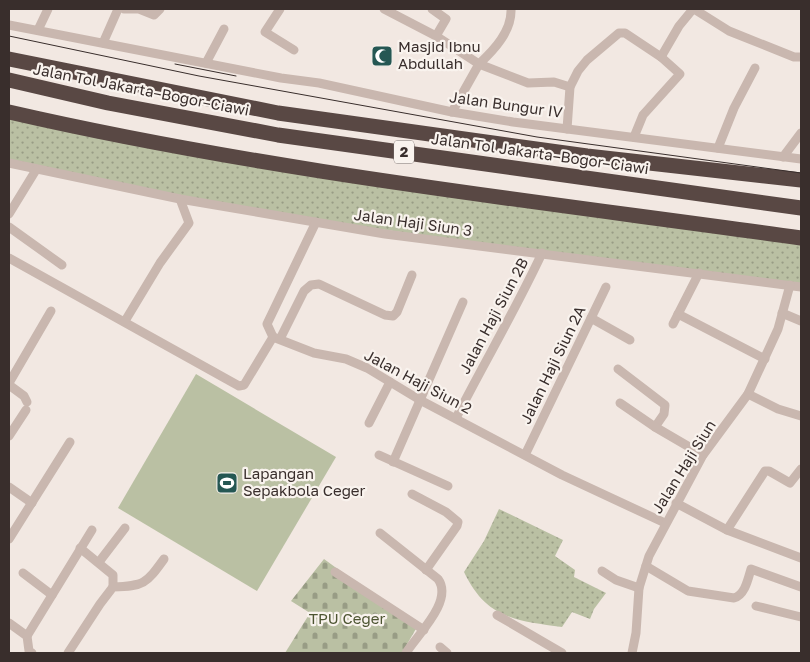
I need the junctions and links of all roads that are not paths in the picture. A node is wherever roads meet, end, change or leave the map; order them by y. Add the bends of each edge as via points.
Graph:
1 (48, 9) edge
2 (118, 9) edge
3 (124, 9) edge
4 (160, 9) edge
5 (280, 9) edge
6 (384, 9) edge
7 (432, 9) edge
8 (511, 9) edge
9 (694, 9) edge
10 (400, 12) edge
11 (9, 25) edge
12 (224, 29) dead end
13 (38, 30) junction
14 (436, 36) junction
15 (103, 43) junction
16 (294, 50) dead end
17 (801, 56) edge
18 (661, 57) junction
19 (9, 59) edge
20 (206, 63) junction
21 (479, 64) junction
22 (755, 68) dead end
23 (9, 80) edge
24 (570, 87) junction
25 (9, 112) edge
26 (452, 112) junction
27 (567, 129) junction
28 (801, 133) edge
29 (634, 137) junction
30 (718, 148) junction
31 (783, 157) junction
32 (801, 159) edge
33 (9, 163) edge
34 (36, 170) junction
35 (801, 180) edge
36 (180, 199) junction
37 (801, 208) edge
38 (9, 214) edge
39 (316, 222) junction
40 (9, 227) edge
41 (801, 238) edge
42 (542, 253) junction
43 (9, 258) edge
44 (62, 265) dead end
45 (699, 273) junction
46 (412, 275) dead end
47 (790, 285) junction
48 (606, 287) dead end
49 (801, 287) edge
50 (463, 302) dead end
51 (51, 311) dead end
52 (782, 313) junction
53 (678, 314) junction
54 (591, 318) junction
55 (125, 321) junction
56 (801, 321) edge
57 (673, 324) dead end
58 (276, 338) junction
59 (630, 340) dead end
60 (764, 359) junction
61 (618, 369) dead end
62 (390, 382) junction
63 (9, 384) edge
64 (748, 394) junction
65 (420, 400) junction
66 (620, 403) dead end
67 (801, 416) edge
68 (456, 418) junction
69 (369, 423) dead end
70 (655, 427) junction
71 (9, 436) edge
72 (70, 442) dead end
73 (379, 455) dead end
74 (525, 455) junction
75 (703, 455) junction
76 (393, 462) junction
77 (801, 469) edge
78 (448, 486) dead end
79 (9, 487) edge
80 (412, 494) dead end
81 (32, 503) junction
82 (676, 503) junction
83 (665, 523) junction
84 (124, 528) dead end
85 (92, 530) dead end
86 (727, 530) junction
87 (380, 533) dead end
88 (9, 539) edge
89 (80, 548) junction
90 (801, 558) edge
91 (164, 559) dead end
92 (99, 562) junction
93 (646, 566) junction
94 (426, 570) junction
95 (602, 571) dead end
96 (335, 572) dead end
97 (22, 573) dead end
98 (114, 587) junction
99 (801, 587) edge
100 (639, 588) junction
101 (52, 595) junction
102 (756, 606) dead end
103 (497, 615) dead end
104 (801, 617) edge
105 (9, 623) edge
106 (424, 630) junction
107 (27, 636) junction
108 (632, 652) edge
109 (32, 653) edge
110 (68, 653) edge
111 (406, 653) edge
112 (562, 653) edge
113 (642, 653) edge

1 - 13 street
2 - 15 street
3 - 4 street via 138,9 154,15
5 - 16 street via 266,32
6 - 10 street
7 - 14 street via 446,19
8 - 21 street via 503,36
9 - 17 street via 729,31 794,57
9 - 18 street via 679,26
10 - 14 street
11 - 13 street, Jalan Bungur IV
12 - 20 street
13 - 15 street, Jalan Bungur IV
14 - 21 street
15 - 20 street, Jalan Bungur IV
18 - 24 street, Jalan Bungur IV via 625,33 619,33 586,60
18 - 29 street via 680,74 641,117
19 - 35 highway via 278,113 588,156
20 - 26 street, Jalan Bungur IV
21 - 24 street via 528,83 554,82
21 - 26 street
22 - 30 street
23 - 37 highway, Jalan Tol Jakarta–Bogor–Ciawi / 2 via 108,103 278,134
24 - 27 street, Jalan Bungur IV
25 - 41 highway, 2 via 90,131 273,165
26 - 27 street, Jalan Bungur IV
27 - 29 street
28 - 31 street
29 - 30 street
30 - 31 street
31 - 32 street
33 - 34 street, Jalan Haji Siun 3
34 - 36 street, Jalan Haji Siun 3
34 - 38 street
36 - 39 street, Jalan Haji Siun 3
36 - 55 street via 189,223
39 - 42 street, Jalan Haji Siun 3 via 385,234
39 - 58 street via 267,324
40 - 44 street
42 - 45 street, Jalan Haji Siun 3
42 - 68 street, Jalan Haji Siun 2B
43 - 55 street
45 - 47 street, Jalan Haji Siun 3
45 - 53 street
46 - 58 street via 397,312 392,316 319,284 311,285 304,291
47 - 49 street
47 - 52 street, Jalan Haji Siun
48 - 54 street, Jalan Haji Siun 2A
50 - 65 street
51 - 63 street
52 - 56 street
52 - 60 street, Jalan Haji Siun
53 - 57 street
53 - 60 street
54 - 59 street
54 - 74 street, Jalan Haji Siun 2A
55 - 58 street via 242,386
58 - 62 street, Jalan Haji Siun 2 via 314,353 346,360
60 - 64 street, Jalan Haji Siun
61 - 70 street via 665,404 664,414
62 - 65 street, Jalan Haji Siun 2
62 - 69 street
63 - 71 street via 24,396 27,406
64 - 67 street
64 - 75 street, Jalan Haji Siun
65 - 68 street, Jalan Haji Siun 2
65 - 76 street
66 - 70 street
68 - 74 street, Jalan Haji Siun 2
70 - 75 street
72 - 81 street
73 - 76 street
74 - 83 street, Jalan Haji Siun 2
75 - 82 street, Jalan Haji Siun
76 - 78 street
77 - 86 street via 790,483 769,470 765,471
79 - 81 street
80 - 94 street via 458,522
81 - 88 street
82 - 83 street, Jalan Haji Siun
82 - 86 street
83 - 93 street, Jalan Haji Siun
84 - 92 street
85 - 89 street
86 - 90 street
87 - 94 street
89 - 92 street
89 - 101 street
91 - 98 street via 146,583
92 - 98 street via 113,575
93 - 99 street via 688,591 734,598 740,596 746,587 752,569
93 - 100 street, Jalan Haji Siun
94 - 106 street via 438,579 444,594
95 - 100 street
96 - 106 street
97 - 101 street
98 - 110 street
100 - 108 street, Jalan Haji Siun
101 - 107 street
102 - 104 street
103 - 112 street
105 - 107 street
106 - 111 street
107 - 109 street
108 - 113 street

